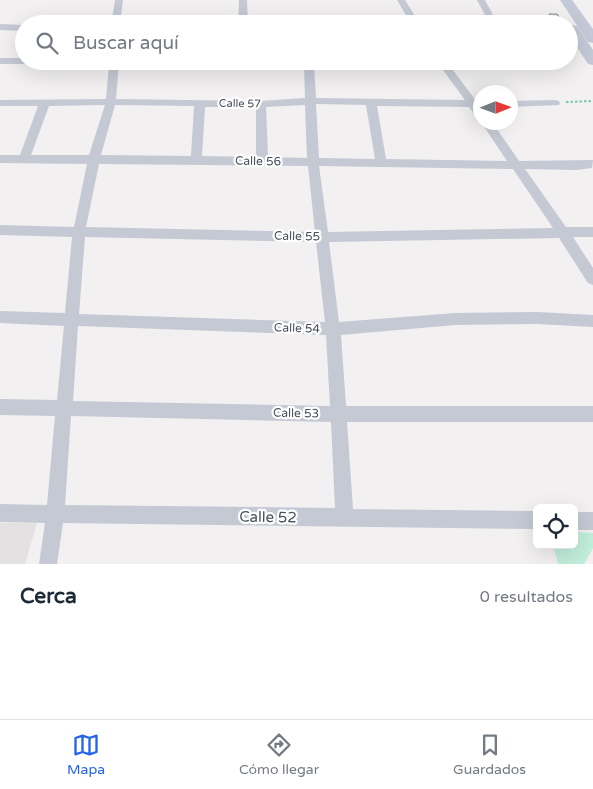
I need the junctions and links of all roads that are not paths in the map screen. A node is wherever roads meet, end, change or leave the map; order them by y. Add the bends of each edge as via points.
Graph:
1 (119, 0) edge
2 (244, 0) edge
3 (392, 0) edge
4 (401, 0) edge
5 (481, 0) edge
6 (552, 0) edge
7 (566, 0) edge
8 (116, 15) edge
9 (243, 15) edge
10 (410, 15) edge
11 (489, 15) edge
12 (562, 15) edge
13 (576, 15) edge
14 (578, 17) edge
15 (0, 27) edge
16 (15, 28) edge
17 (578, 38) edge
18 (593, 39) edge
19 (592, 58) edge
20 (0, 60) edge
21 (15, 61) edge
22 (113, 70) edge
23 (309, 70) edge
24 (449, 70) edge
25 (473, 99) edge
26 (311, 101) junction
27 (44, 102) junction
28 (111, 102) junction
29 (372, 102) junction
30 (555, 102) road end
31 (0, 103) edge
32 (200, 103) junction
33 (261, 104) junction
34 (473, 104) edge
35 (518, 104) edge
36 (492, 130) edge
37 (0, 159) edge
38 (24, 159) junction
39 (94, 159) junction
40 (196, 160) junction
41 (262, 162) junction
42 (313, 162) junction
43 (381, 164) junction
44 (592, 164) edge
45 (516, 165) junction
46 (0, 230) edge
47 (79, 232) junction
48 (593, 232) edge
49 (564, 234) junction
50 (322, 237) junction
51 (593, 279) edge
52 (0, 317) edge
53 (72, 320) junction
54 (593, 321) edge
55 (333, 329) junction
56 (0, 407) edge
57 (64, 408) junction
58 (339, 414) junction
59 (593, 414) edge
60 (0, 514) edge
61 (55, 514) junction
62 (346, 518) junction
63 (533, 520) edge
64 (578, 521) edge
65 (593, 521) edge
66 (48, 564) edge

1 - 8 street
2 - 9 street
3 - 4 street
4 - 10 street
5 - 11 street
6 - 12 street
7 - 13 street
14 - 18 street
15 - 16 street
17 - 19 street
20 - 21 street
22 - 28 street
23 - 26 street
24 - 25 street
26 - 29 street, Calle 57
26 - 33 street, Calle 57
26 - 42 street
27 - 28 street, Calle 57
27 - 31 street, Calle 57
27 - 38 street
28 - 32 street, Calle 57
28 - 39 street
29 - 34 street, Calle 57
29 - 43 street
30 - 35 street
32 - 33 street, Calle 57
32 - 40 street
33 - 41 street
36 - 45 street
37 - 38 street, Calle 56
38 - 39 street, Calle 56
39 - 40 street, Calle 56
39 - 47 street
40 - 41 street, Calle 56
41 - 42 street, Calle 56
42 - 43 street, Calle 56
42 - 50 street
43 - 45 street, Calle 56
44 - 45 street, Calle 56
45 - 49 street
46 - 47 street, Calle 55
47 - 50 street, Calle 55
47 - 53 street
48 - 49 street, Calle 55
49 - 50 street, Calle 55
49 - 51 street
50 - 55 street
52 - 53 street, Calle 54
53 - 55 street, Calle 54
53 - 57 street
54 - 55 street, Calle 54 via 455,319
55 - 58 street
56 - 57 street, Calle 53
57 - 58 street, Calle 53
57 - 61 street
58 - 59 street, Calle 53
58 - 62 street
60 - 61 street, Calle 52
61 - 62 street, Calle 52
61 - 66 street
62 - 63 street, Calle 52
64 - 65 street

